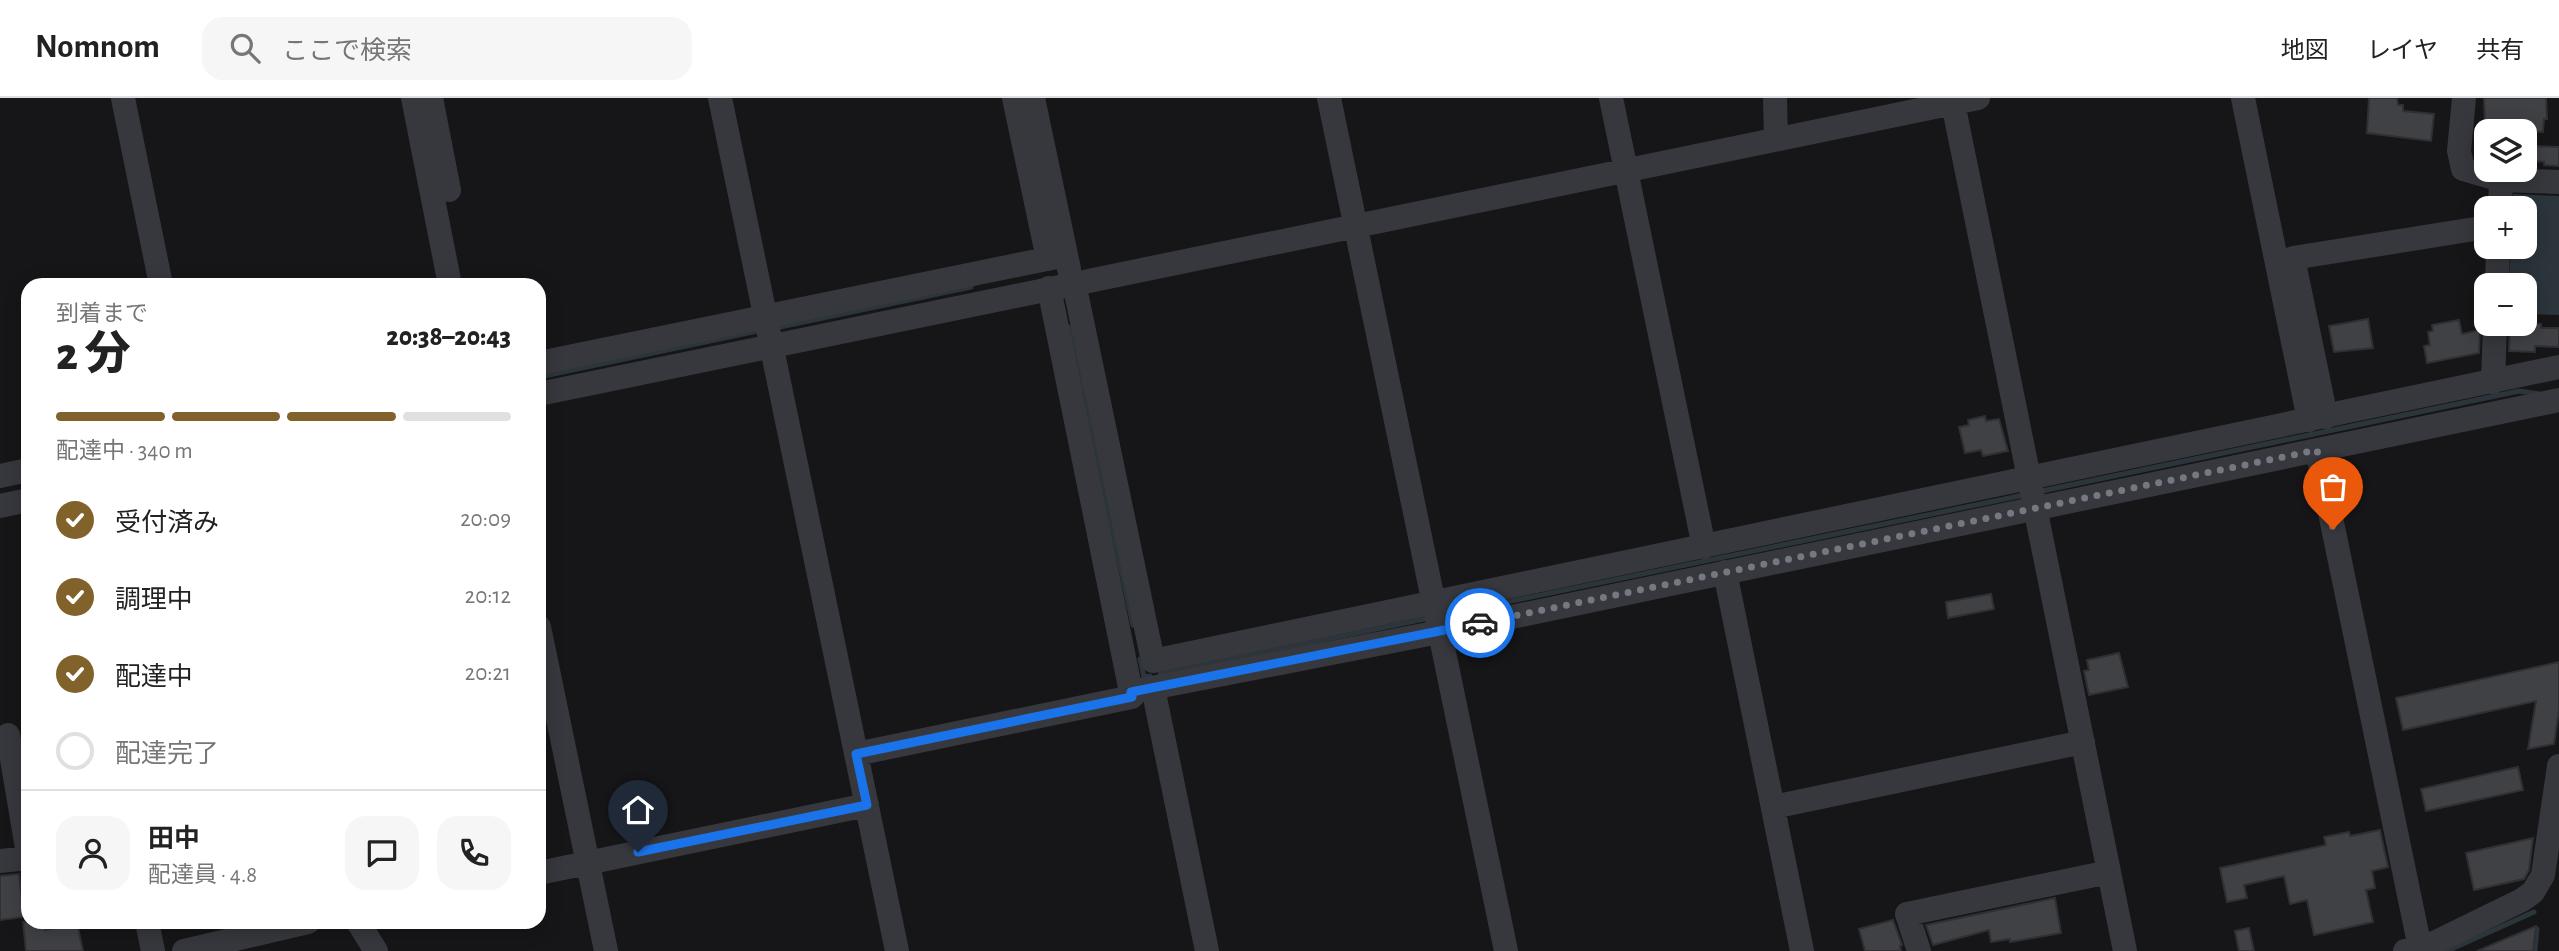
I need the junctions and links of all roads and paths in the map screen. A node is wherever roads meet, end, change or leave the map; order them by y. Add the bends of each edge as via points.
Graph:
1 (123, 98) edge
2 (413, 98) edge
3 (431, 98) edge
4 (720, 98) edge
5 (1014, 98) edge
6 (1033, 98) edge
7 (1329, 98) edge
8 (1611, 98) edge
9 (1775, 98) edge
10 (1978, 98) edge
11 (2243, 98) edge
12 (2260, 98) edge
13 (2465, 98) edge
14 (1953, 103) junction
15 (1776, 139) junction
16 (1633, 168) junction
17 (2474, 172) edge
18 (2537, 181) edge
19 (2559, 182) edge
20 (1356, 224) junction
21 (2474, 230) edge
22 (1057, 257) junction
23 (2293, 258) junction
24 (160, 278) edge
25 (449, 278) edge
26 (466, 278) edge
27 (1065, 285) junction
28 (768, 331) junction
29 (2495, 336) edge
30 (546, 362) edge
31 (2559, 367) edge
32 (2493, 382) junction
33 (546, 392) edge
34 (2559, 400) edge
35 (2318, 419) junction
36 (2324, 449) junction
37 (21, 472) edge
38 (0, 476) edge
39 (2029, 479) junction
40 (21, 502) edge
41 (0, 506) edge
42 (2035, 508) junction
43 (1712, 545) junction
44 (1716, 574) junction
45 (1433, 603) junction
46 (1439, 632) junction
47 (546, 668) edge
48 (1141, 690) junction
49 (546, 731) edge
50 (12, 734) edge
51 (2083, 742) junction
52 (856, 754) junction
53 (2559, 766) edge
54 (21, 803) edge
55 (867, 805) junction
56 (1773, 807) junction
57 (21, 857) edge
58 (0, 861) edge
59 (580, 865) junction
60 (546, 872) edge
61 (2109, 872) junction
62 (148, 929) edge
63 (278, 929) edge
64 (362, 929) edge
65 (2420, 947) edge
66 (153, 951) edge
67 (184, 951) edge
68 (376, 951) edge
69 (590, 951) edge
70 (606, 951) edge
71 (897, 951) edge
72 (1194, 951) edge
73 (1207, 951) edge
74 (1506, 951) edge
75 (1787, 951) edge
76 (1802, 951) edge
77 (1919, 951) edge
78 (2126, 951) edge

1 - 24 street
2 - 25 street
3 - 26 street
4 - 28 street
5 - 22 street
6 - 22 street
7 - 20 street
8 - 16 street
9 - 15 street
10 - 14 street
11 - 35 street
12 - 23 street
13 - 17 street via 2459,151 2463,169
14 - 15 street
14 - 39 street
15 - 16 street
16 - 20 street
16 - 43 street
18 - 19 street
20 - 27 street
20 - 45 street
21 - 23 street
22 - 27 street
22 - 28 street
23 - 35 street
27 - 28 street
27 - 45 street via 1153,661
27 - 48 street
28 - 30 street
28 - 33 street
28 - 52 street
29 - 32 street
31 - 32 street
32 - 35 street
34 - 36 street
35 - 39 street
36 - 42 street
36 - 65 street
37 - 38 street
39 - 42 street
39 - 43 street
40 - 41 street
42 - 44 street
42 - 51 street
43 - 45 street
44 - 46 street
44 - 56 street
44 - 75 street
45 - 46 street
46 - 48 street
46 - 74 street
47 - 59 street
48 - 52 street via 1132,697
48 - 72 street
48 - 73 street
49 - 59 street
50 - 54 street
51 - 56 street
51 - 61 street
52 - 55 street
53 - 65 street via 2543,875 2533,892
55 - 59 street
55 - 71 street
56 - 76 street
57 - 58 street
59 - 60 street
59 - 69 street
59 - 70 street
61 - 77 street via 1907,914
61 - 78 street
62 - 66 street
63 - 67 street
64 - 68 street

